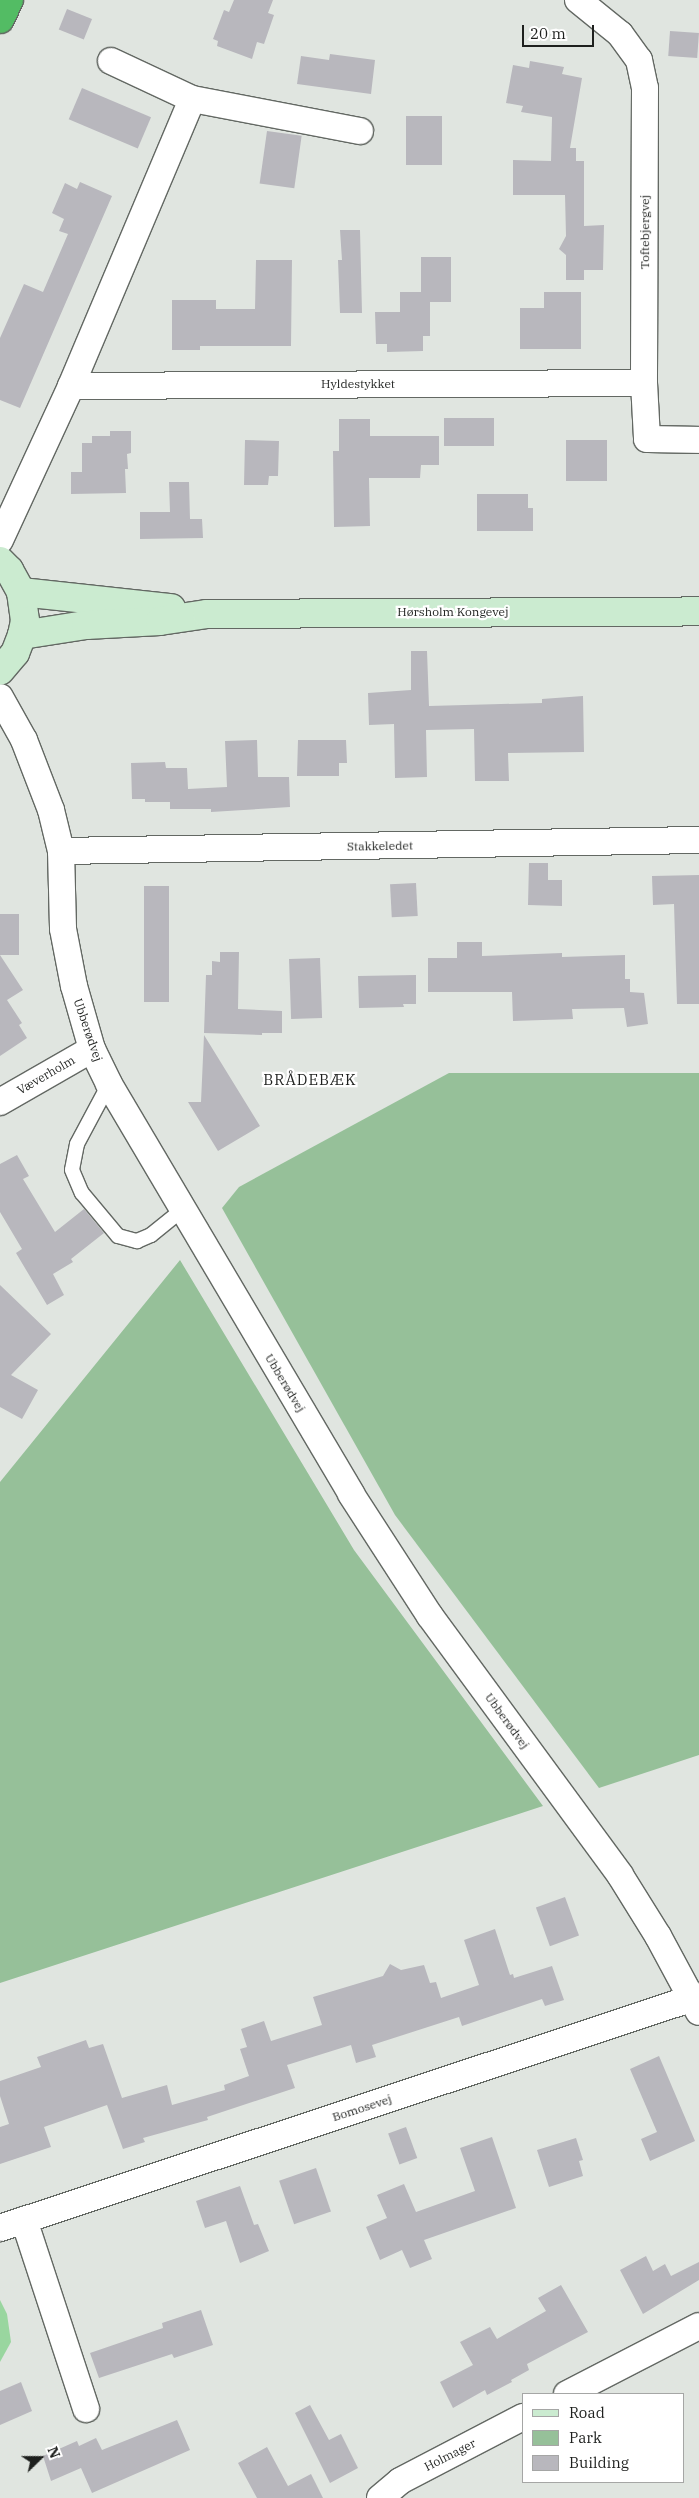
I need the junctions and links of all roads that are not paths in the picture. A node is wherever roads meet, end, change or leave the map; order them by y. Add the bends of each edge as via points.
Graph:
1 (9, 0) edge
2 (578, 0) edge
3 (0, 19) edge
4 (111, 61) dead end
5 (192, 99) junction
6 (360, 131) dead end
7 (644, 383) junction
8 (72, 386) junction
9 (699, 440) edge
10 (0, 540) edge
11 (0, 561) edge
12 (21, 592) junction
13 (699, 611) edge
14 (207, 614) junction
15 (22, 635) junction
16 (0, 671) edge
17 (0, 697) edge
18 (699, 840) edge
19 (61, 851) junction
20 (92, 1049) junction
21 (109, 1084) junction
22 (0, 1102) edge
23 (182, 1210) junction
24 (697, 2002) edge
25 (12, 2224) edge
26 (699, 2326) edge
27 (569, 2393) edge
28 (86, 2409) dead end
29 (522, 2418) edge
30 (380, 2498) edge

1 - 3 highway
2 - 7 street, Toftebjergvej via 620,34 639,60 645,88
4 - 5 street
5 - 6 street
5 - 8 street
7 - 8 street, Hyldestykket
7 - 9 street, Toftebjergvej via 647,439
8 - 10 street
11 - 12 main road
12 - 14 main road, Hørsholm Kongevej via 98,598
12 - 15 main road via 25,621
13 - 14 main road, Hørsholm Kongevej
14 - 15 main road, Hørsholm Kongevej via 160,621 86,625
15 - 16 main road via 15,652
17 - 19 street, Ubberødvej via 27,748
18 - 19 street, Stakkeledet
19 - 20 street, Ubberødvej via 63,929 74,986
20 - 21 street, Ubberødvej
20 - 22 street, Væverholm
21 - 23 street, Ubberødvej
21 - 23 lane via 77,1144 72,1170 82,1193 118,1236 137,1241 151,1235
23 - 24 street, Ubberødvej via 351,1494 430,1616 620,1875
24 - 25 street, Bomosevej
25 - 28 street, Bomosevej
26 - 27 street
29 - 30 street, Holmager via 400,2481

